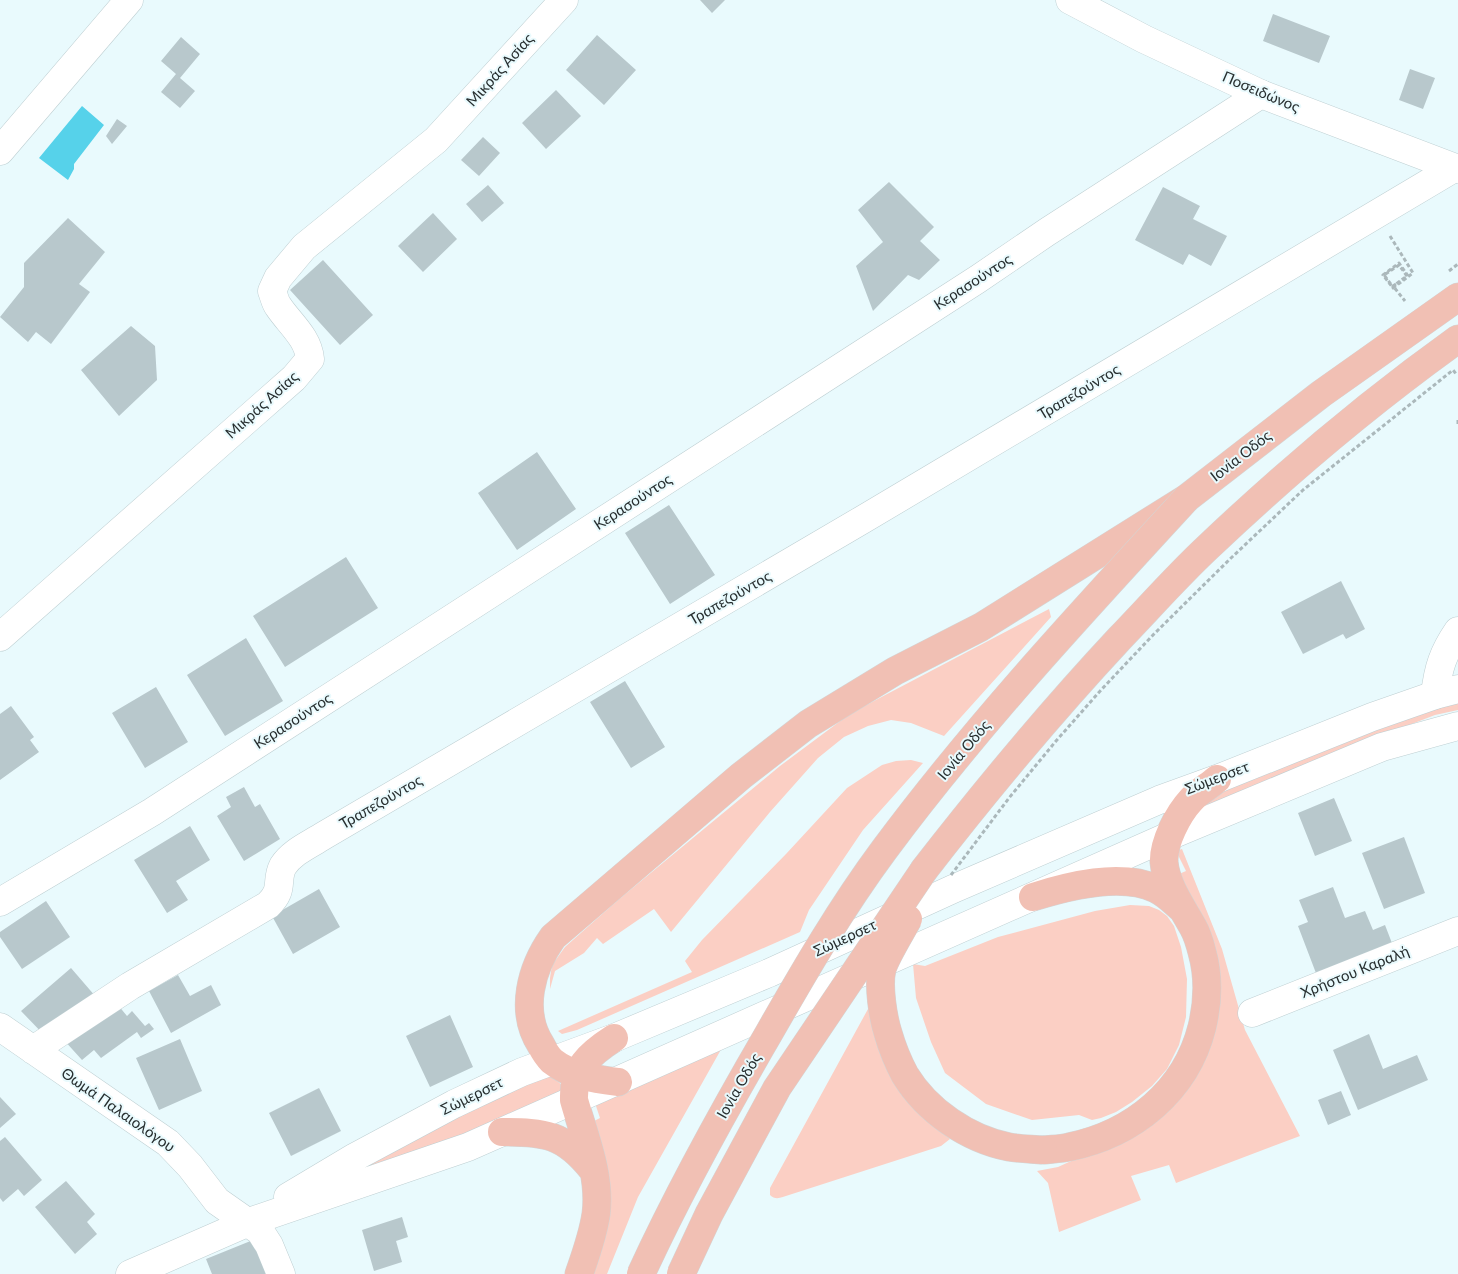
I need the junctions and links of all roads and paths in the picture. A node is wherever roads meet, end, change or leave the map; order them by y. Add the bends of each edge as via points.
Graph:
1 (129, 0) edge
2 (564, 0) edge
3 (1070, 0) edge
4 (1261, 94) junction
5 (0, 151) edge
6 (1456, 169) edge
7 (1377, 214) junction
8 (1458, 296) edge
9 (1405, 301) dead end
10 (1458, 339) edge
11 (1457, 375) edge
12 (1458, 420) edge
13 (1458, 425) edge
14 (1187, 498) junction
15 (1458, 631) edge
16 (0, 637) edge
17 (1446, 692) edge
18 (1458, 726) edge
19 (1218, 780) junction
20 (1169, 836) junction
21 (935, 876) junction
22 (1033, 897) junction
23 (0, 902) edge
24 (1182, 909) junction
25 (1458, 931) edge
26 (1252, 1013) dead end
27 (0, 1027) edge
28 (614, 1038) junction
29 (33, 1050) junction
30 (551, 1060) junction
31 (618, 1082) joint
32 (575, 1087) junction
33 (502, 1132) junction
34 (594, 1172) junction
35 (249, 1222) junction
36 (130, 1274) edge
37 (281, 1274) edge
38 (579, 1274) edge
39 (641, 1274) edge
40 (680, 1274) edge

1 - 5 street
2 - 16 street, Μικράς Ασίας via 436,140 304,247 278,278 272,291 277,305 309,349 310,359 294,378
3 - 4 street, Ποσειδώνος
4 - 6 street, Ποσειδώνος
4 - 23 street, Κερασούντος via 169,801
6 - 7 street, Τραπεζούντος
7 - 9 path, bridge via 1413,273 1405,280 1397,286 1393,288 1383,275 1399,263 1408,276 1396,285 1393,287 1384,275 1398,264 1407,276 1393,286 1399,293
7 - 29 street, Τραπεζούντος via 290,856 282,868 276,897 268,904 130,986
8 - 14 highway, Ιονία Οδός via 1320,394
10 - 21 highway via 1340,429 1206,548 1082,679 969,811
11 - 21 path, bridge via 1452,370 1303,490 1181,607 1101,690 1008,798
12 - 13 path
14 - 30 highway, bridge via 982,627 894,671 816,719 741,776 552,937 542,952 530,988 529,1010 533,1033
14 - 39 highway, Ιονία Οδός, bridge via 1020,682 884,851 825,936 758,1052 702,1150
15 - 17 street via 1438,668
17 - 19 street, Σώμερσετ via 1331,733
18 - 20 street via 1382,747
19 - 20 highway via 1191,799
19 - 28 street, Σώμερσετ via 1159,800
20 - 22 street
20 - 24 highway via 1164,861 1166,875
21 - 24 highway, bridge via 915,904 882,970 881,1000 886,1025 906,1076 925,1100 947,1120 974,1136 1008,1146 1043,1150 1069,1147 1116,1132 1159,1102 1178,1081 1200,1036 1206,1010 1207,981 1197,937
21 - 40 highway, bridge via 777,1088 708,1214
22 - 24 highway via 1070,887 1127,881 1155,888
22 - 31 street
25 - 26 street, Χρήστου Καραλή
27 - 29 street, Θωμά Παλαιολόγου
28 - 30 street, Σώμερσετ
28 - 32 highway via 589,1057
29 - 35 street, Θωμά Παλαιολόγου via 168,1143 217,1201
30 - 32 highway
30 - 35 street, Σώμερσετ via 480,1091 355,1156
31 - 32 highway
32 - 33 street, Σώμερσετ
32 - 34 highway
33 - 34 highway via 549,1135 576,1152
33 - 35 street, Σώμερσετ via 439,1158
34 - 38 highway via 597,1189 595,1219
35 - 36 street, Σώμερσετ
35 - 37 street, Θωμά Παλαιολόγου via 266,1239

